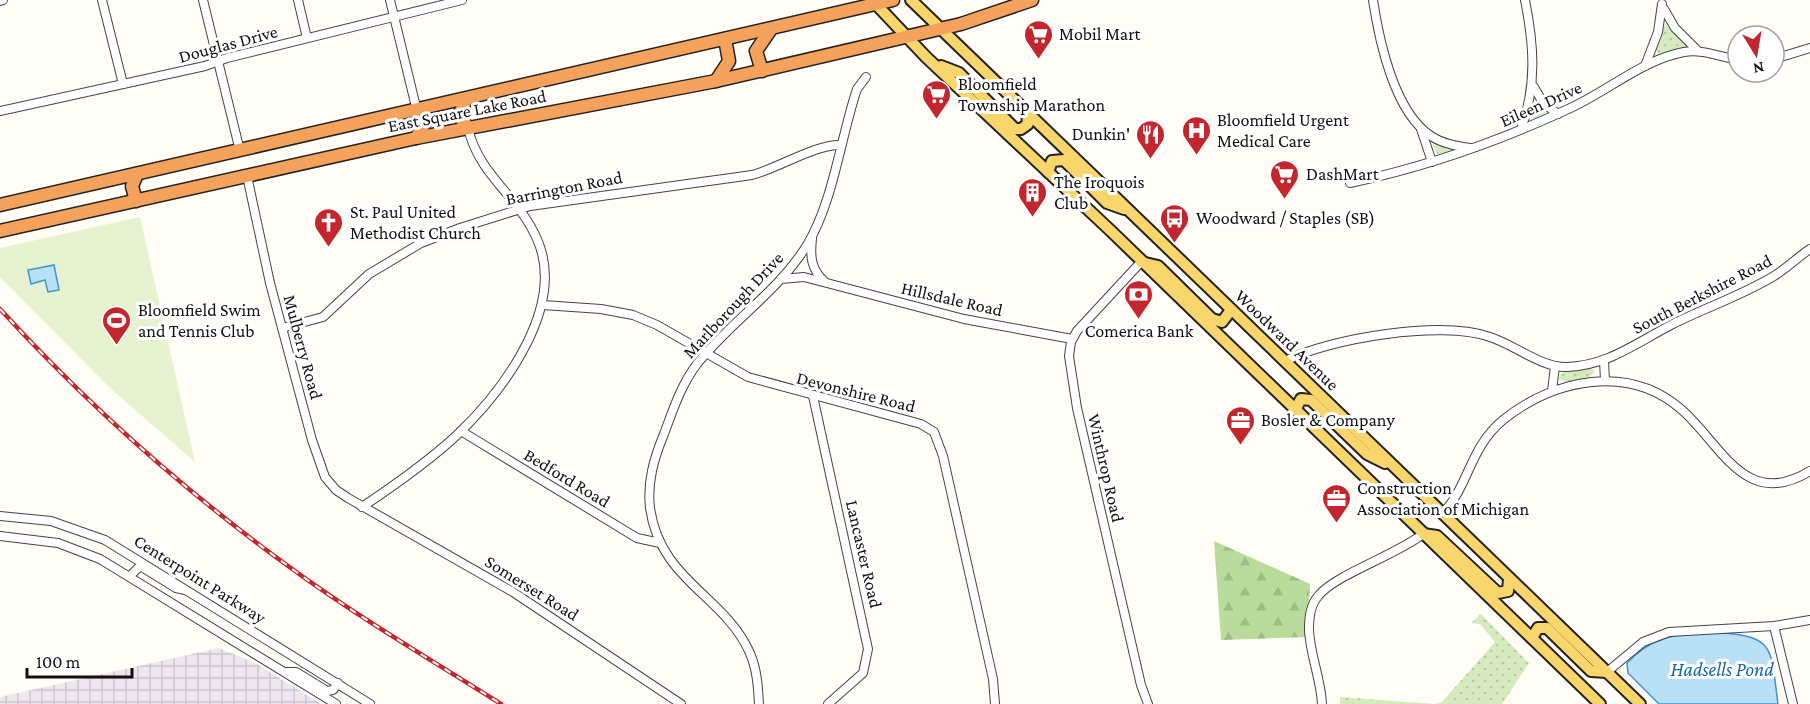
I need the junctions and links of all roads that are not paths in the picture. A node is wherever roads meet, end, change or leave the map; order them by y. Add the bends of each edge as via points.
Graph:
1 (102, 0) edge
2 (203, 0) edge
3 (298, 0) edge
4 (390, 0) edge
5 (462, 0) edge
6 (893, 0) edge
7 (911, 0) edge
8 (1032, 0) edge
9 (1373, 0) edge
10 (1525, 0) edge
11 (873, 2) edge
12 (1662, 2) edge
13 (394, 17) junction
14 (772, 28) junction
15 (941, 29) junction
16 (908, 36) junction
17 (307, 38) junction
18 (725, 39) junction
19 (1810, 48) edge
20 (1698, 51) junction
21 (1786, 55) edge
22 (1726, 57) edge
23 (218, 61) junction
24 (935, 64) junction
25 (1645, 66) junction
26 (762, 70) junction
27 (866, 77) dead end
28 (716, 81) junction
29 (123, 84) junction
30 (1534, 84) junction
31 (466, 100) junction
32 (0, 111) edge
33 (417, 111) junction
34 (1027, 112) junction
35 (1558, 114) junction
36 (1420, 126) junction
37 (468, 128) junction
38 (1521, 129) junction
39 (416, 138) junction
40 (841, 145) junction
41 (1472, 149) junction
42 (240, 151) junction
43 (1432, 162) junction
44 (1048, 172) junction
45 (137, 174) junction
46 (247, 176) junction
47 (1350, 183) dead end
48 (136, 201) junction
49 (0, 205) edge
50 (520, 209) junction
51 (1130, 211) junction
52 (0, 231) edge
53 (812, 236) junction
54 (1810, 249) edge
55 (1141, 262) junction
56 (777, 282) junction
57 (826, 283) junction
58 (543, 305) junction
59 (1231, 310) junction
60 (282, 328) junction
61 (1072, 339) junction
62 (706, 355) junction
63 (1285, 361) junction
64 (1604, 361) junction
65 (1555, 366) junction
66 (1605, 380) junction
67 (1551, 391) junction
68 (813, 396) junction
69 (1295, 410) junction
70 (461, 431) junction
71 (1396, 469) junction
72 (1810, 471) edge
73 (362, 507) junction
74 (1442, 514) junction
75 (0, 516) edge
76 (1423, 534) junction
77 (0, 536) edge
78 (660, 543) junction
79 (130, 576) junction
80 (1509, 579) junction
81 (192, 592) junction
82 (1810, 620) edge
83 (1774, 626) junction
84 (1532, 638) junction
85 (285, 672) junction
86 (1607, 672) junction
87 (339, 683) junction
88 (336, 704) edge
89 (370, 704) edge
90 (681, 704) edge
91 (759, 704) edge
92 (828, 704) edge
93 (995, 704) edge
94 (1148, 704) edge
95 (1322, 704) edge
96 (1600, 704) edge
97 (1640, 704) edge
98 (1793, 704) edge

1 - 29 street
2 - 23 street
3 - 17 street
4 - 13 street
5 - 13 street, Douglas Drive
6 - 11 highway, East Square Lake Road
7 - 15 main road, Woodward Avenue
8 - 15 highway, East Square Lake Road
9 - 36 street via 1389,70
10 - 30 street
11 - 14 highway, East Square Lake Road
11 - 16 main road
12 - 20 street via 1671,23
12 - 25 street via 1658,32
13 - 17 street, Douglas Drive
13 - 33 street
14 - 18 highway, East Square Lake Road
14 - 26 highway via 756,51
15 - 16 highway, East Square Lake Road
15 - 34 main road, Woodward Avenue
16 - 24 main road
16 - 26 highway, East Square Lake Road
17 - 23 street, Douglas Drive
18 - 28 highway via 729,61
18 - 31 highway, East Square Lake Road
19 - 21 street
20 - 22 street, Eileen Drive
20 - 25 street, Eileen Drive
23 - 29 street, Douglas Drive
23 - 42 street
24 - 34 main road via 958,73 1015,129 1028,124
24 - 44 main road
25 - 35 street, Eileen Drive
26 - 28 highway, East Square Lake Road
27 - 40 street, Marlborough Drive via 856,89
28 - 37 highway, East Square Lake Road
29 - 32 street, Douglas Drive
30 - 35 street via 1540,100
30 - 38 street
31 - 33 highway, East Square Lake Road
31 - 37 highway via 459,115
33 - 39 highway via 425,123
33 - 42 highway, East Square Lake Road
34 - 51 main road, Woodward Avenue
35 - 38 street, Eileen Drive
36 - 41 street via 1438,140
36 - 43 street
37 - 39 highway, East Square Lake Road
37 - 50 street via 479,160
38 - 41 street, Eileen Drive
39 - 46 highway, East Square Lake Road
40 - 50 street, Barrington Road via 820,147 752,175
40 - 53 street, Marlborough Drive
41 - 43 street, Eileen Drive
42 - 45 highway, East Square Lake Road
43 - 47 street, Eileen Drive
44 - 51 main road via 1052,161 1064,160 1107,202
44 - 55 main road
45 - 48 highway via 132,186
45 - 49 highway, East Square Lake Road
46 - 48 highway, East Square Lake Road
46 - 60 street, Mulberry Road
48 - 52 highway, East Square Lake Road
50 - 58 street via 542,255
50 - 60 street, Barrington Road via 421,243 369,273 323,317
51 - 59 main road, Woodward Avenue
53 - 56 street, Marlborough Drive
53 - 57 street via 812,265
54 - 64 street, South Berkshire Road via 1767,280
55 - 59 main road via 1158,266 1212,319 1222,322
55 - 61 street
55 - 69 main road
56 - 57 street, Hillsdale Road via 793,276
56 - 62 street, Marlborough Drive
57 - 61 street, Hillsdale Road via 964,319
58 - 62 street, Devonshire Road via 633,315
58 - 70 street via 514,364
59 - 63 main road, Woodward Avenue
60 - 73 street, Mulberry Road via 322,472 336,490
61 - 94 street, Winthrop Road via 1070,367 1079,418
62 - 68 street, Devonshire Road via 748,377
62 - 78 street, Marlborough Drive via 681,389 652,469 650,501
63 - 65 street, South Berkshire Road via 1313,350 1389,334 1446,331 1489,336
63 - 71 main road, Woodward Avenue
64 - 65 street, South Berkshire Road
64 - 66 street
65 - 67 street
66 - 67 street
66 - 72 street via 1629,383 1667,399 1686,414 1725,460 1749,477 1780,482
67 - 74 street via 1492,430 1472,458 1455,499
68 - 92 street, Lancaster Road via 868,649 863,673
68 - 93 street, Devonshire Road via 921,424 935,434 993,679
69 - 71 main road via 1301,399 1311,400 1367,454
69 - 76 main road
70 - 73 street
70 - 78 street, Bedford Road via 637,538
71 - 74 main road, Woodward Avenue
73 - 90 street, Somerset Road via 513,592
74 - 80 main road, Woodward Avenue
75 - 81 street, Centerpoint Parkway via 51,521 84,531 124,550
76 - 80 main road via 1437,536 1496,592 1506,592
76 - 84 main road
76 - 95 street via 1328,587 1314,603 1309,630
77 - 79 street, Centerpoint Parkway via 73,547
78 - 91 street, Marlborough Drive via 671,562 746,644 755,666
79 - 81 street via 142,567 176,588
79 - 85 street, Centerpoint Parkway
80 - 86 main road, Woodward Avenue
81 - 87 street, Centerpoint Parkway
82 - 83 street
83 - 86 street via 1664,633 1632,650
83 - 98 street
84 - 86 main road via 1538,628 1547,628 1591,671
84 - 96 main road
85 - 87 street via 296,672 327,691
85 - 88 street, Centerpoint Parkway
86 - 97 main road, Woodward Avenue
87 - 89 street, Centerpoint Parkway

